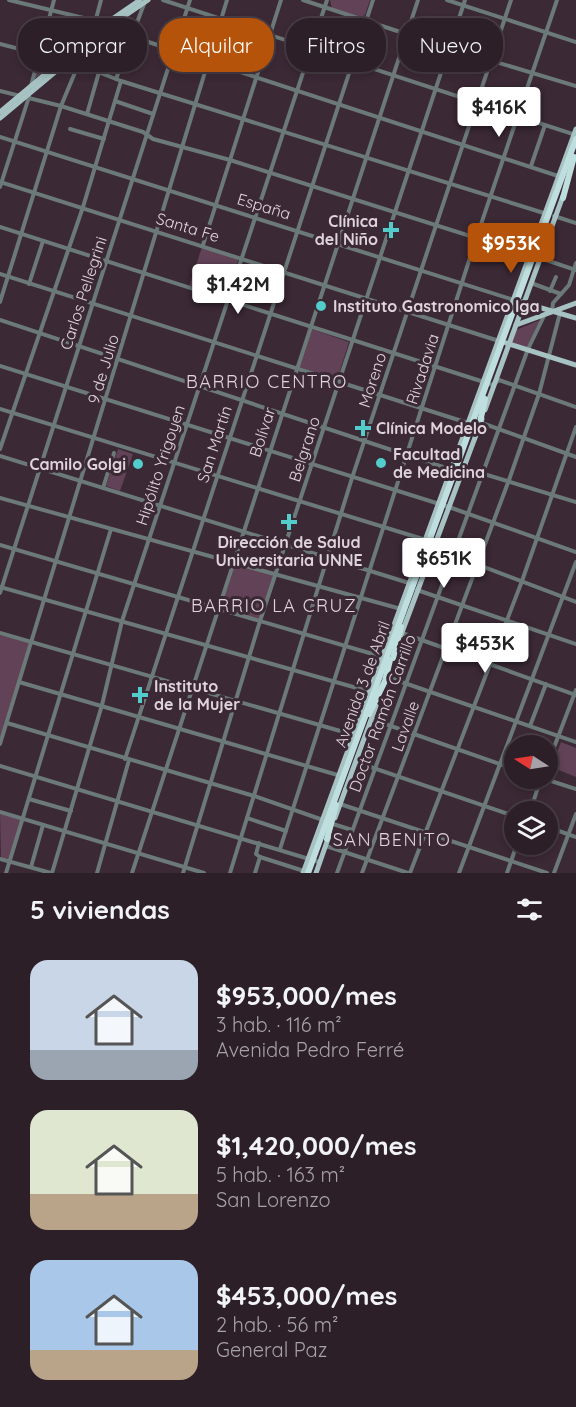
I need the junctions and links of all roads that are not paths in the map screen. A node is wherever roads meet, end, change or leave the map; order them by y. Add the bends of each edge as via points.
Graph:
1 (9, 0) edge
2 (54, 0) edge
3 (101, 0) edge
4 (163, 0) edge
5 (190, 0) edge
6 (227, 0) edge
7 (281, 0) edge
8 (303, 0) edge
9 (327, 0) edge
10 (373, 0) edge
11 (418, 0) edge
12 (447, 0) edge
13 (465, 0) edge
14 (511, 0) edge
15 (557, 0) edge
16 (145, 1) edge
17 (464, 5) junction
18 (324, 7) junction
19 (188, 8) junction
20 (51, 9) junction
21 (49, 18) edge
22 (85, 18) edge
23 (97, 18) edge
24 (118, 18) edge
25 (138, 18) edge
26 (185, 18) edge
27 (219, 18) edge
28 (222, 18) edge
29 (320, 18) edge
30 (357, 18) edge
31 (367, 18) edge
32 (412, 18) edge
33 (459, 18) edge
34 (505, 18) junction
35 (274, 22) edge
36 (503, 24) edge
37 (547, 32) junction
38 (576, 42) edge
39 (0, 44) edge
40 (18, 49) edge
41 (398, 61) edge
42 (503, 64) edge
43 (34, 72) edge
44 (51, 72) edge
45 (75, 72) edge
46 (99, 72) joint
47 (120, 72) edge
48 (167, 72) edge
49 (206, 72) edge
50 (238, 72) edge
51 (257, 72) edge
52 (302, 72) edge
53 (349, 72) edge
54 (380, 72) edge
55 (442, 72) edge
56 (486, 72) edge
57 (533, 73) junction
58 (393, 76) junction
59 (255, 78) junction
60 (118, 80) junction
61 (576, 86) edge
62 (296, 90) junction
63 (436, 90) junction
64 (0, 91) edge
65 (160, 93) junction
66 (27, 94) junction
67 (115, 101) junction
68 (477, 103) junction
69 (196, 104) junction
70 (338, 104) junction
71 (61, 106) junction
72 (0, 112) edge
73 (87, 114) junction
74 (153, 114) junction
75 (518, 116) junction
76 (0, 118) edge
77 (380, 118) junction
78 (242, 119) junction
79 (110, 122) junction
80 (545, 125) junction
81 (70, 129) dead end
82 (421, 131) junction
83 (283, 132) junction
84 (146, 135) junction
85 (576, 135) edge
86 (0, 137) edge
87 (104, 139) junction
88 (16, 142) junction
89 (462, 144) junction
90 (325, 145) junction
91 (183, 148) junction
92 (48, 151) junction
93 (575, 156) edge
94 (366, 158) junction
95 (504, 158) junction
96 (230, 160) junction
97 (96, 166) junction
98 (531, 166) junction
99 (409, 171) junction
100 (268, 173) junction
101 (561, 174) junction
102 (133, 179) junction
103 (573, 180) edge
104 (450, 183) junction
105 (1, 184) edge
106 (311, 187) junction
107 (170, 191) junction
108 (36, 193) junction
109 (491, 197) junction
110 (562, 198) junction
111 (550, 200) joint
112 (352, 201) junction
113 (215, 205) junction
114 (83, 207) junction
115 (395, 213) junction
116 (550, 215) junction
117 (255, 216) junction
118 (119, 220) junction
119 (576, 223) edge
120 (435, 226) junction
121 (0, 227) edge
122 (297, 230) junction
123 (158, 232) junction
124 (22, 234) junction
125 (476, 239) junction
126 (43, 241) junction
127 (338, 243) junction
128 (202, 245) junction
129 (68, 249) junction
130 (381, 257) junction
131 (535, 257) junction
132 (242, 259) junction
133 (106, 262) junction
134 (576, 263) edge
135 (420, 270) junction
136 (575, 270) edge
137 (284, 272) junction
138 (0, 274) edge
139 (145, 274) junction
140 (8, 277) junction
141 (556, 277) dead end
142 (462, 283) junction
143 (531, 283) junction
144 (29, 284) junction
145 (324, 285) junction
146 (53, 291) junction
147 (550, 291) junction
148 (561, 294) junction
149 (367, 298) junction
150 (227, 301) junction
151 (519, 301) junction
152 (0, 302) edge
153 (576, 302) edge
154 (93, 304) junction
155 (540, 308) junction
156 (406, 311) junction
157 (555, 313) junction
158 (270, 314) junction
159 (544, 316) junction
160 (132, 317) junction
161 (576, 318) edge
162 (0, 320) edge
163 (526, 322) junction
164 (449, 325) junction
165 (516, 325) junction
166 (310, 327) junction
167 (40, 332) junction
168 (353, 340) junction
169 (504, 342) junction
170 (213, 343) junction
171 (79, 345) junction
172 (528, 350) junction
173 (393, 353) junction
174 (256, 356) junction
175 (548, 356) junction
176 (119, 359) junction
177 (576, 365) edge
178 (0, 366) edge
179 (435, 367) junction
180 (296, 369) junction
181 (26, 374) junction
182 (338, 382) junction
183 (489, 383) junction
184 (66, 386) junction
185 (199, 386) junction
186 (514, 386) junction
187 (539, 394) junction
188 (379, 395) junction
189 (106, 399) junction
190 (241, 400) junction
191 (576, 407) edge
192 (0, 409) edge
193 (422, 409) junction
194 (13, 412) junction
195 (281, 413) junction
196 (475, 422) junction
197 (54, 425) junction
198 (186, 425) junction
199 (324, 427) junction
200 (576, 427) edge
201 (499, 428) junction
202 (94, 438) junction
203 (228, 438) junction
204 (463, 438) joint
205 (523, 438) junction
206 (365, 440) junction
207 (0, 449) edge
208 (268, 451) junction
209 (114, 453) dead end
210 (566, 453) junction
211 (407, 454) junction
212 (0, 456) edge
213 (576, 457) edge
214 (174, 462) junction
215 (311, 465) junction
216 (40, 468) junction
217 (457, 470) junction
218 (482, 474) junction
219 (216, 475) junction
220 (352, 478) junction
221 (509, 480) junction
222 (81, 481) junction
223 (257, 487) junction
224 (103, 488) junction
225 (395, 491) junction
226 (552, 494) junction
227 (0, 498) edge
228 (300, 500) junction
229 (576, 502) edge
230 (160, 505) junction
231 (28, 506) junction
232 (444, 506) junction
233 (341, 513) junction
234 (468, 514) junction
235 (70, 517) junction
236 (202, 519) junction
237 (493, 522) junction
238 (384, 526) junction
239 (111, 529) junction
240 (243, 531) junction
241 (536, 538) junction
242 (149, 539) junction
243 (430, 544) junction
244 (0, 545) edge
245 (286, 545) junction
246 (14, 550) junction
247 (192, 551) junction
248 (576, 552) edge
249 (453, 555) junction
250 (327, 558) junction
251 (233, 562) junction
252 (576, 562) edge
253 (56, 563) junction
254 (478, 564) junction
255 (368, 571) junction
256 (98, 574) junction
257 (276, 574) junction
258 (574, 576) edge
259 (522, 581) junction
260 (134, 584) junction
261 (319, 585) junction
262 (1, 587) edge
263 (413, 587) junction
264 (0, 593) edge
265 (177, 596) junction
266 (564, 597) junction
267 (360, 598) junction
268 (437, 598) junction
269 (45, 599) junction
270 (576, 602) edge
271 (462, 607) junction
272 (218, 608) junction
273 (405, 610) junction
274 (87, 611) junction
275 (122, 621) junction
276 (261, 621) junction
277 (506, 621) junction
278 (0, 633) edge
279 (166, 633) junction
280 (402, 633) junction
281 (303, 634) junction
282 (549, 635) junction
283 (422, 640) junction
284 (32, 642) junction
285 (206, 644) junction
286 (576, 644) edge
287 (345, 646) junction
288 (447, 649) junction
289 (74, 653) junction
290 (250, 656) junction
291 (388, 658) junction
292 (110, 663) junction
293 (490, 664) junction
294 (293, 668) junction
295 (152, 676) junction
296 (375, 678) joint
297 (385, 679) junction
298 (532, 679) junction
299 (334, 680) junction
300 (19, 682) junction
301 (406, 682) junction
302 (546, 684) junction
303 (192, 687) junction
304 (431, 691) junction
305 (375, 693) junction
306 (575, 693) edge
307 (61, 694) junction
308 (236, 700) junction
309 (102, 705) junction
310 (473, 707) junction
311 (279, 713) junction
312 (139, 716) junction
313 (367, 719) junction
314 (516, 720) junction
315 (7, 723) junction
316 (320, 725) junction
317 (390, 726) junction
318 (530, 726) junction
319 (180, 727) junction
320 (416, 734) junction
321 (558, 735) junction
322 (48, 736) junction
323 (359, 737) junction
324 (224, 740) junction
325 (576, 742) edge
326 (0, 744) edge
327 (90, 747) junction
328 (458, 749) junction
329 (267, 753) junction
330 (127, 759) junction
331 (356, 762) junction
332 (499, 764) junction
333 (307, 765) junction
334 (0, 766) edge
335 (504, 766) edge
336 (375, 767) junction
337 (166, 770) junction
338 (400, 775) junction
339 (36, 777) junction
340 (344, 778) junction
341 (211, 783) junction
342 (558, 783) edge
343 (78, 789) junction
344 (576, 789) edge
345 (442, 791) junction
346 (254, 796) junction
347 (29, 799) junction
348 (119, 801) junction
349 (336, 802) junction
350 (483, 806) junction
351 (293, 809) junction
352 (152, 810) junction
353 (360, 810) junction
354 (71, 811) junction
355 (0, 812) edge
356 (504, 813) edge
357 (576, 814) edge
358 (247, 818) junction
359 (383, 818) junction
360 (23, 819) junction
361 (323, 820) junction
362 (333, 824) junction
363 (44, 825) junction
364 (199, 825) junction
365 (353, 830) junction
366 (558, 830) edge
367 (64, 831) junction
368 (286, 831) junction
369 (426, 832) junction
370 (568, 834) junction
371 (576, 837) edge
372 (242, 838) junction
373 (324, 842) junction
374 (106, 843) junction
375 (259, 843) junction
376 (468, 846) junction
377 (280, 849) junction
378 (139, 852) junction
379 (345, 852) junction
380 (514, 855) edge
381 (260, 857) junction
382 (0, 859) edge
383 (367, 859) junction
384 (314, 860) junction
385 (512, 860) junction
386 (10, 861) junction
387 (31, 867) junction
388 (185, 867) junction
389 (6, 873) edge
390 (51, 873) edge
391 (97, 873) edge
392 (132, 873) edge
393 (183, 873) edge
394 (204, 873) edge
395 (230, 873) edge
396 (255, 873) edge
397 (308, 873) edge
398 (337, 873) edge
399 (362, 873) edge
400 (409, 873) edge
401 (459, 873) edge
402 (507, 873) edge
403 (547, 873) edge
404 (554, 873) edge

1 - 20 street
2 - 20 street
3 - 23 street
4 - 19 street
5 - 19 street, Carlos Pellegrini
6 - 28 street, 9 de Julio
7 - 35 street
8 - 18 street
9 - 18 street, Hipólito Yrigoyen
10 - 31 street, San Martín
11 - 32 street, Bolívar
12 - 17 street
13 - 17 street, Belgrano
14 - 34 street, Moreno
15 - 37 street, Rivadavia
16 - 24 main road
16 - 25 street
17 - 33 street, Belgrano
17 - 34 street
18 - 29 street, Hipólito Yrigoyen
18 - 30 street
19 - 26 street, Carlos Pellegrini
19 - 27 street
20 - 21 street
20 - 22 street
34 - 36 street, Moreno
34 - 37 street
37 - 38 street
37 - 57 street, Rivadavia
39 - 40 street
41 - 58 street, Bolívar
42 - 57 street
43 - 66 street
44 - 66 main road
45 - 71 street
46 - 60 street
46 - 73 street
47 - 60 street
48 - 65 street, Carlos Pellegrini
49 - 69 street, 9 de Julio
50 - 59 street
51 - 59 street
52 - 62 street, Hipólito Yrigoyen
53 - 70 street, San Martín
54 - 58 street
55 - 63 street, Belgrano
56 - 68 street, Moreno
57 - 61 street
57 - 75 street, Rivadavia
58 - 63 street
58 - 77 street, Bolívar
59 - 62 street
59 - 78 street
60 - 65 street
60 - 67 street
62 - 70 street
62 - 83 street, Hipólito Yrigoyen
63 - 68 street
63 - 82 street, Belgrano
64 - 66 street
65 - 69 street
65 - 74 street, Carlos Pellegrini
66 - 71 street
66 - 72 main road
66 - 76 main road
66 - 88 street
67 - 74 street
67 - 79 street
68 - 75 street
68 - 89 street, Moreno
69 - 78 street
69 - 91 street, 9 de Julio
70 - 77 street
70 - 90 street, San Martín
71 - 73 street
71 - 92 street
73 - 79 street
74 - 84 street, Carlos Pellegrini
75 - 80 street
75 - 95 street, Rivadavia
77 - 82 street
77 - 94 street, Bolívar
78 - 83 street
78 - 96 street
79 - 84 street
79 - 87 street
80 - 85 street
80 - 98 street
81 - 87 street
82 - 89 street
82 - 99 street, Belgrano
83 - 90 street
83 - 100 street, Hipólito Yrigoyen
84 - 91 street
84 - 102 street, Carlos Pellegrini
85 - 101 highway
86 - 88 street, España
87 - 97 street
88 - 92 street, España
88 - 105 street
89 - 95 street
89 - 104 street, Moreno
90 - 94 street
90 - 106 street, San Martín
91 - 96 street
91 - 107 street, 9 de Julio
92 - 97 street, España
92 - 108 street
93 - 103 main road
93 - 110 highway
93 - 116 highway
94 - 99 street
94 - 112 street, Bolívar
95 - 98 street
95 - 109 street, Rivadavia
96 - 100 street
96 - 113 street
97 - 102 street, España
97 - 114 street
98 - 101 street
99 - 104 street
99 - 115 street, Belgrano
100 - 106 street
100 - 117 street, Hipólito Yrigoyen
101 - 111 highway
101 - 116 highway
102 - 107 street, España
102 - 118 street, Carlos Pellegrini
103 - 110 main road
104 - 109 street
104 - 120 street, Moreno
105 - 108 street, Santa Fe
106 - 112 street
106 - 122 street, San Martín
107 - 113 street, España
107 - 123 street, 9 de Julio
108 - 114 street, Santa Fe
108 - 124 street
109 - 116 street
109 - 125 street, Rivadavia
110 - 116 main road
111 - 116 main road
112 - 115 street
112 - 127 street, Bolívar
113 - 117 street, España
113 - 128 street
114 - 118 street, Santa Fe
114 - 129 street
115 - 120 street
115 - 130 street, Belgrano
116 - 119 street
116 - 131 highway
117 - 122 street, España
117 - 132 street, Hipólito Yrigoyen
118 - 123 street, Santa Fe
118 - 133 street, Carlos Pellegrini
120 - 125 street
120 - 135 street, Moreno
121 - 124 street
122 - 127 street, España
122 - 137 street, San Martín
123 - 128 street, Santa Fe
123 - 139 street, 9 de Julio
124 - 126 street
124 - 140 street
125 - 131 street
125 - 142 street, Rivadavia
126 - 129 street
126 - 144 street
127 - 130 street, España
127 - 145 street, Bolívar
128 - 132 street, Santa Fe
129 - 133 street
129 - 146 street
130 - 135 street, España
130 - 149 street, Belgrano
131 - 136 street
131 - 143 main road
131 - 151 highway
132 - 137 street, Santa Fe
132 - 150 street, Hipólito Yrigoyen
133 - 139 street
133 - 154 street, Carlos Pellegrini
134 - 136 street, Lavalle
135 - 142 street, España
135 - 156 street, Moreno
136 - 148 street, Lavalle
137 - 145 street, Santa Fe
137 - 158 street, San Martín
138 - 140 street
139 - 150 street
139 - 160 street, 9 de Julio
140 - 144 street
140 - 152 street
141 - 147 street
142 - 151 street, España
142 - 164 street, Rivadavia
143 - 147 street
143 - 151 main road
144 - 146 street
145 - 149 street, Santa Fe
145 - 166 street, Bolívar
146 - 154 street
146 - 167 street
147 - 148 street
148 - 157 street, Lavalle via 553,303
149 - 156 street, Santa Fe
149 - 168 street, Belgrano
150 - 158 street
150 - 170 street, Hipólito Yrigoyen
151 - 155 main road
151 - 165 main road, Avenida 3 de Abril
151 - 169 highway, Avenida 3 de Abril
151 - 169 main road via 506,321
153 - 157 main road
154 - 160 street
154 - 171 street, Carlos Pellegrini
155 - 157 main road
155 - 163 main road via 542,314
156 - 164 street, Santa Fe
156 - 173 street, Moreno
157 - 159 main road
157 - 161 main road
157 - 175 street, Lavalle
158 - 166 street
158 - 174 street, San Martín
159 - 163 main road
159 - 172 street, Doctor Ramón Carrillo
160 - 170 street
160 - 176 street, 9 de Julio
162 - 167 street
163 - 165 main road
164 - 169 street, Santa Fe
164 - 179 street, Rivadavia
165 - 169 main road, Avenida 3 de Abril
166 - 168 street
166 - 180 street, Bolívar
167 - 171 street
167 - 181 street
168 - 173 street
168 - 182 street, Belgrano
169 - 172 main road
169 - 183 highway, Avenida 3 de Abril
170 - 174 street
170 - 185 street, Hipólito Yrigoyen
171 - 176 street
171 - 184 street, Carlos Pellegrini
172 - 175 main road
172 - 186 street, Doctor Ramón Carrillo
173 - 179 street
173 - 188 street, Moreno
174 - 180 street
174 - 190 street, San Martín
175 - 177 main road
175 - 187 street, Lavalle
176 - 185 street
176 - 189 street, 9 de Julio
178 - 181 street
179 - 183 street
179 - 193 street, Rivadavia
180 - 182 street
180 - 195 street, Bolívar
181 - 184 street
181 - 194 street
182 - 188 street
182 - 199 street, Belgrano
183 - 186 street via 499,380
183 - 196 highway, Avenida 3 de Abril
183 - 196 highway, Avenida 3 de Abril
184 - 189 street
184 - 197 street, Carlos Pellegrini
185 - 190 street
185 - 198 street, Hipólito Yrigoyen
186 - 187 street
186 - 201 street, Doctor Ramón Carrillo
187 - 191 street
187 - 205 street, Lavalle
188 - 193 street
188 - 206 street, Moreno
189 - 198 street
189 - 202 street, 9 de Julio
190 - 195 street
190 - 203 street, San Martín
192 - 194 street
193 - 196 street
193 - 211 street, Rivadavia
194 - 197 street
194 - 207 street
195 - 199 street
195 - 208 street, Bolívar
196 - 201 street
196 - 204 highway
196 - 217 highway, Avenida 3 de Abril
197 - 202 street
197 - 216 street, Carlos Pellegrini
198 - 203 street
198 - 214 street, Hipólito Yrigoyen
199 - 206 street
199 - 215 street, Belgrano
200 - 210 street
201 - 205 street
201 - 218 street, Doctor Ramón Carrillo
202 - 214 street
202 - 222 street, 9 de Julio
203 - 208 street
203 - 219 street, San Martín
204 - 217 main road, Avenida 3 de Abril
205 - 210 street
205 - 221 street, Lavalle
206 - 211 street
206 - 220 street, Moreno
208 - 215 street
208 - 223 street, Bolívar
209 - 224 street
210 - 213 street
210 - 226 street
211 - 217 street
211 - 225 street, Rivadavia
212 - 216 street
214 - 219 street
214 - 230 street, Hipólito Yrigoyen
215 - 220 street
215 - 228 street, Belgrano
216 - 222 street
216 - 231 street, Carlos Pellegrini
217 - 218 street
217 - 232 highway, Avenida 3 de Abril
218 - 221 street
218 - 234 street, Doctor Ramón Carrillo
219 - 223 street
219 - 236 street, San Martín
220 - 225 street
220 - 233 street, Moreno
221 - 226 street
221 - 237 street, Lavalle
222 - 224 street
222 - 235 street, 9 de Julio
223 - 228 street
223 - 240 street, Bolívar
224 - 230 street
225 - 232 street
225 - 238 street, Rivadavia
226 - 229 street
226 - 241 street
227 - 231 street
228 - 233 street
228 - 245 street, Belgrano
230 - 236 street
230 - 242 street, Hipólito Yrigoyen
231 - 235 street
231 - 246 street, Carlos Pellegrini
232 - 234 street
232 - 243 highway, Avenida 3 de Abril
233 - 238 street
233 - 250 street, Moreno
234 - 237 street
234 - 249 street, Doctor Ramón Carrillo
235 - 239 street
235 - 253 street, 9 de Julio
236 - 240 street
236 - 247 street, San Martín
237 - 241 street
237 - 254 street, Lavalle
238 - 243 street
238 - 255 street, Rivadavia
239 - 242 street
239 - 256 street
240 - 245 street
240 - 251 street, Bolívar
241 - 248 street
241 - 259 street
242 - 247 street
242 - 260 street, Hipólito Yrigoyen
243 - 249 street
243 - 263 highway, Avenida 3 de Abril
244 - 246 street
245 - 250 street
245 - 257 street, Belgrano
246 - 253 street
246 - 262 street, Carlos Pellegrini
247 - 251 street
247 - 265 street, San Martín
249 - 254 street
249 - 268 street, Doctor Ramón Carrillo
250 - 255 street
250 - 261 street, Moreno
251 - 257 street
251 - 272 street, Bolívar
252 - 258 street
253 - 256 street
253 - 269 street, 9 de Julio
254 - 259 street
254 - 271 street, Lavalle
255 - 263 street
255 - 267 street, Rivadavia
256 - 260 street
256 - 274 street
257 - 261 street
257 - 276 street, Belgrano
258 - 266 street
259 - 266 street
259 - 277 street
260 - 265 street
260 - 275 street, Hipólito Yrigoyen
261 - 267 street
261 - 281 street, Moreno
262 - 264 street, Carlos Pellegrini
262 - 269 street
263 - 268 street
263 - 273 highway, Avenida 3 de Abril
265 - 272 street
265 - 279 street, San Martín
266 - 270 street
266 - 282 street
267 - 273 street
267 - 287 street, Rivadavia
268 - 271 street
268 - 283 street, Doctor Ramón Carrillo
269 - 274 street
269 - 284 street, 9 de Julio
271 - 277 street
271 - 288 street, Lavalle
272 - 276 street
272 - 285 street, Bolívar
273 - 280 main road, Avenida 3 de Abril
273 - 291 main road, Avenida 3 de Abril
273 - 291 highway, Avenida 3 de Abril
274 - 275 street
274 - 289 street
275 - 279 street
275 - 292 street, Hipólito Yrigoyen
276 - 281 street
276 - 290 street, Belgrano
277 - 282 street
277 - 293 street
278 - 284 street
279 - 285 street
279 - 295 street, San Martín
280 - 283 street
280 - 291 main road, Avenida 3 de Abril
281 - 287 street
281 - 294 street, Moreno
282 - 286 street
282 - 298 street
283 - 288 street
283 - 301 street, Doctor Ramón Carrillo
284 - 289 street
284 - 300 street, 9 de Julio
285 - 290 street
285 - 303 street, Bolívar
287 - 291 street
287 - 299 street, Rivadavia
288 - 293 street
288 - 304 street, Lavalle
289 - 292 street
289 - 307 street
290 - 294 street
290 - 308 street, Belgrano
291 - 296 main road, Avenida 3 de Abril
291 - 297 highway
291 - 305 highway, Avenida 3 de Abril
292 - 295 street
292 - 309 street, Hipólito Yrigoyen
293 - 298 street
293 - 310 street
294 - 299 street
294 - 311 street, Moreno
295 - 303 street
295 - 312 street, San Martín
296 - 305 highway
297 - 301 street
297 - 305 highway
298 - 302 street
298 - 314 street
299 - 305 street
299 - 316 street, Rivadavia
300 - 307 street
300 - 315 street, 9 de Julio
301 - 304 street
301 - 317 street, Doctor Ramón Carrillo
302 - 306 street
302 - 318 street
303 - 308 street
303 - 319 street, Bolívar
304 - 310 street
304 - 320 street, Lavalle
305 - 313 highway, Avenida 3 de Abril
305 - 323 main road, Avenida 3 de Abril
306 - 321 street
307 - 309 street
307 - 322 street
308 - 311 street
308 - 324 street, Belgrano
309 - 312 street
309 - 327 street, Hipólito Yrigoyen
310 - 314 street
310 - 328 street
311 - 316 street
311 - 329 street, Moreno
312 - 319 street
312 - 330 street, San Martín
313 - 317 street
313 - 323 highway, Avenida 3 de Abril
314 - 318 street
314 - 332 street
315 - 322 street
315 - 326 street, 9 de Julio
316 - 323 street
316 - 333 street, Rivadavia
317 - 320 street
317 - 336 street, Doctor Ramón Carrillo
318 - 321 street
319 - 324 street
319 - 337 street, Bolívar
320 - 328 street
320 - 338 street, Lavalle
321 - 325 street
322 - 327 street
322 - 339 street
323 - 331 main road, Avenida 3 de Abril
323 - 340 highway, Avenida 3 de Abril
324 - 329 street
324 - 341 street, Belgrano
327 - 330 street
327 - 343 street, Hipólito Yrigoyen
328 - 332 street
328 - 345 street
329 - 333 street
329 - 346 street, Moreno
330 - 337 street
330 - 348 street, San Martín
331 - 336 street
331 - 340 main road, Avenida 3 de Abril
332 - 335 street
332 - 350 street
333 - 340 street
333 - 351 street, Rivadavia
334 - 339 street
336 - 338 street
336 - 353 street, Doctor Ramón Carrillo
337 - 341 street
337 - 352 street, Bolívar
338 - 345 street
338 - 359 street, Lavalle
339 - 343 street
339 - 347 street
340 - 349 highway, Avenida 3 de Abril
340 - 373 highway, Avenida 3 de Abril
341 - 346 street
341 - 364 street, Belgrano
342 - 344 street
343 - 348 street
343 - 354 street, Hipólito Yrigoyen
345 - 350 street
345 - 369 street
346 - 351 street
346 - 358 street, Moreno
347 - 354 street
347 - 360 street
348 - 352 street
348 - 374 street, San Martín
349 - 353 street
349 - 361 main road, Avenida 3 de Abril
349 - 362 main road, Avenida 3 de Abril
349 - 373 highway
349 - 384 highway, Avenida 3 de Abril
350 - 356 street
350 - 376 street
351 - 361 street
351 - 368 street, Rivadavia
352 - 364 street
352 - 378 street, Bolívar
353 - 359 street
353 - 365 street, Doctor Ramón Carrillo
354 - 367 street, Hipólito Yrigoyen
355 - 360 street
357 - 370 street
358 - 368 street
358 - 372 street, Moreno
359 - 369 street
359 - 383 street, Lavalle
360 - 363 street
360 - 386 street
361 - 384 main road, Avenida 3 de Abril
362 - 365 street
362 - 373 main road, Avenida 3 de Abril
363 - 367 street
363 - 387 street
364 - 372 street
364 - 388 street, Belgrano
365 - 379 street, Doctor Ramón Carrillo
366 - 370 street
367 - 374 street
367 - 390 street, Hipólito Yrigoyen
368 - 377 street, Rivadavia
369 - 376 street
369 - 400 street
370 - 371 street
370 - 404 street
372 - 375 street
372 - 395 street, Moreno
373 - 379 street
373 - 384 highway, Avenida 3 de Abril
374 - 378 street
374 - 391 street, San Martín
375 - 377 street
375 - 381 street via 256,854
376 - 385 street
376 - 401 street
377 - 384 street
378 - 388 street
378 - 392 street, Bolívar
379 - 383 street
379 - 398 street, Doctor Ramón Carrillo
380 - 385 street
381 - 396 street
381 - 397 street
382 - 386 street
383 - 399 street, Lavalle
383 - 400 street
384 - 397 highway
385 - 402 street
385 - 403 street
386 - 387 street
386 - 389 street
387 - 390 street
388 - 393 street, Belgrano
388 - 394 street

